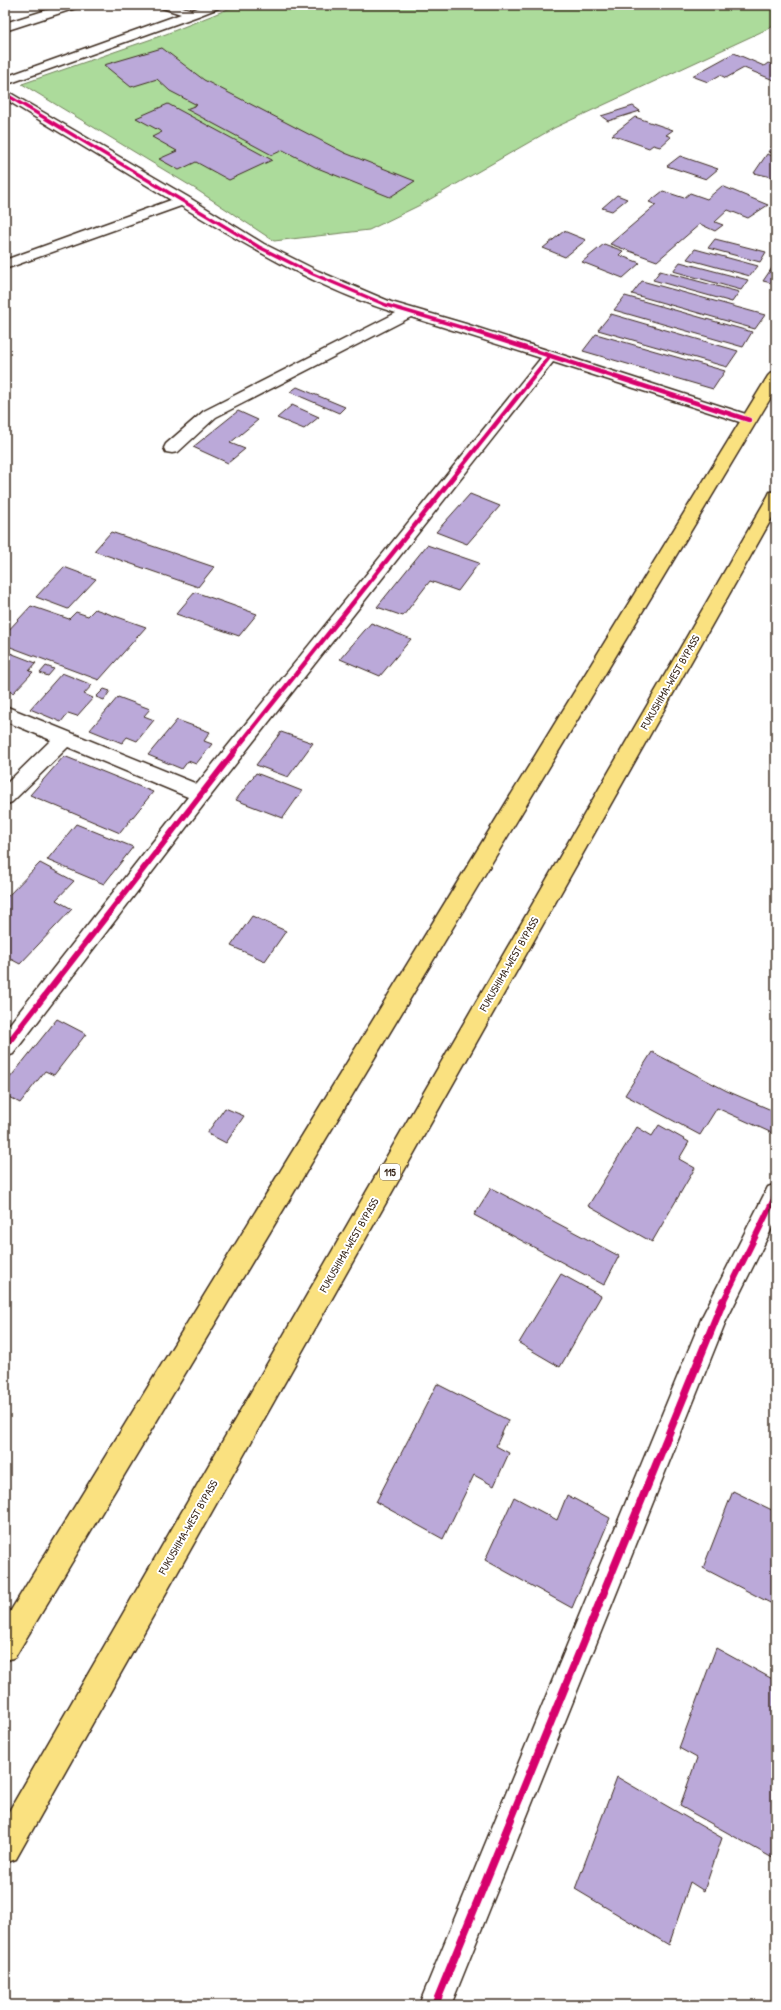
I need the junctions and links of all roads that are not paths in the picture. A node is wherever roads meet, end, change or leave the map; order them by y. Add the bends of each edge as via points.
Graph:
1 (75, 5) edge
2 (163, 5) edge
3 (218, 5) edge
4 (194, 14) junction
5 (5, 27) edge
6 (5, 81) edge
7 (5, 94) edge
8 (183, 200) junction
9 (5, 265) edge
10 (409, 312) junction
11 (550, 356) junction
12 (776, 376) edge
13 (749, 420) junction
14 (172, 448) dead end
15 (776, 496) edge
16 (5, 713) edge
17 (65, 738) junction
18 (201, 794) junction
19 (5, 797) edge
20 (5, 1047) edge
21 (776, 1195) edge
22 (5, 1647) edge
23 (5, 1848) edge
24 (435, 2005) edge

1 - 5 street
2 - 4 street
3 - 4 street
4 - 6 street
7 - 8 street
8 - 9 street
8 - 10 street via 259,246 313,274
10 - 11 street
10 - 14 street via 210,414
11 - 13 street
11 - 18 street
12 - 13 highway
13 - 22 highway
15 - 23 highway, FUKUSHIMA-WEST BYPASS / 115
16 - 17 street
17 - 18 street
17 - 19 street
18 - 20 street
21 - 24 street via 715,1317

